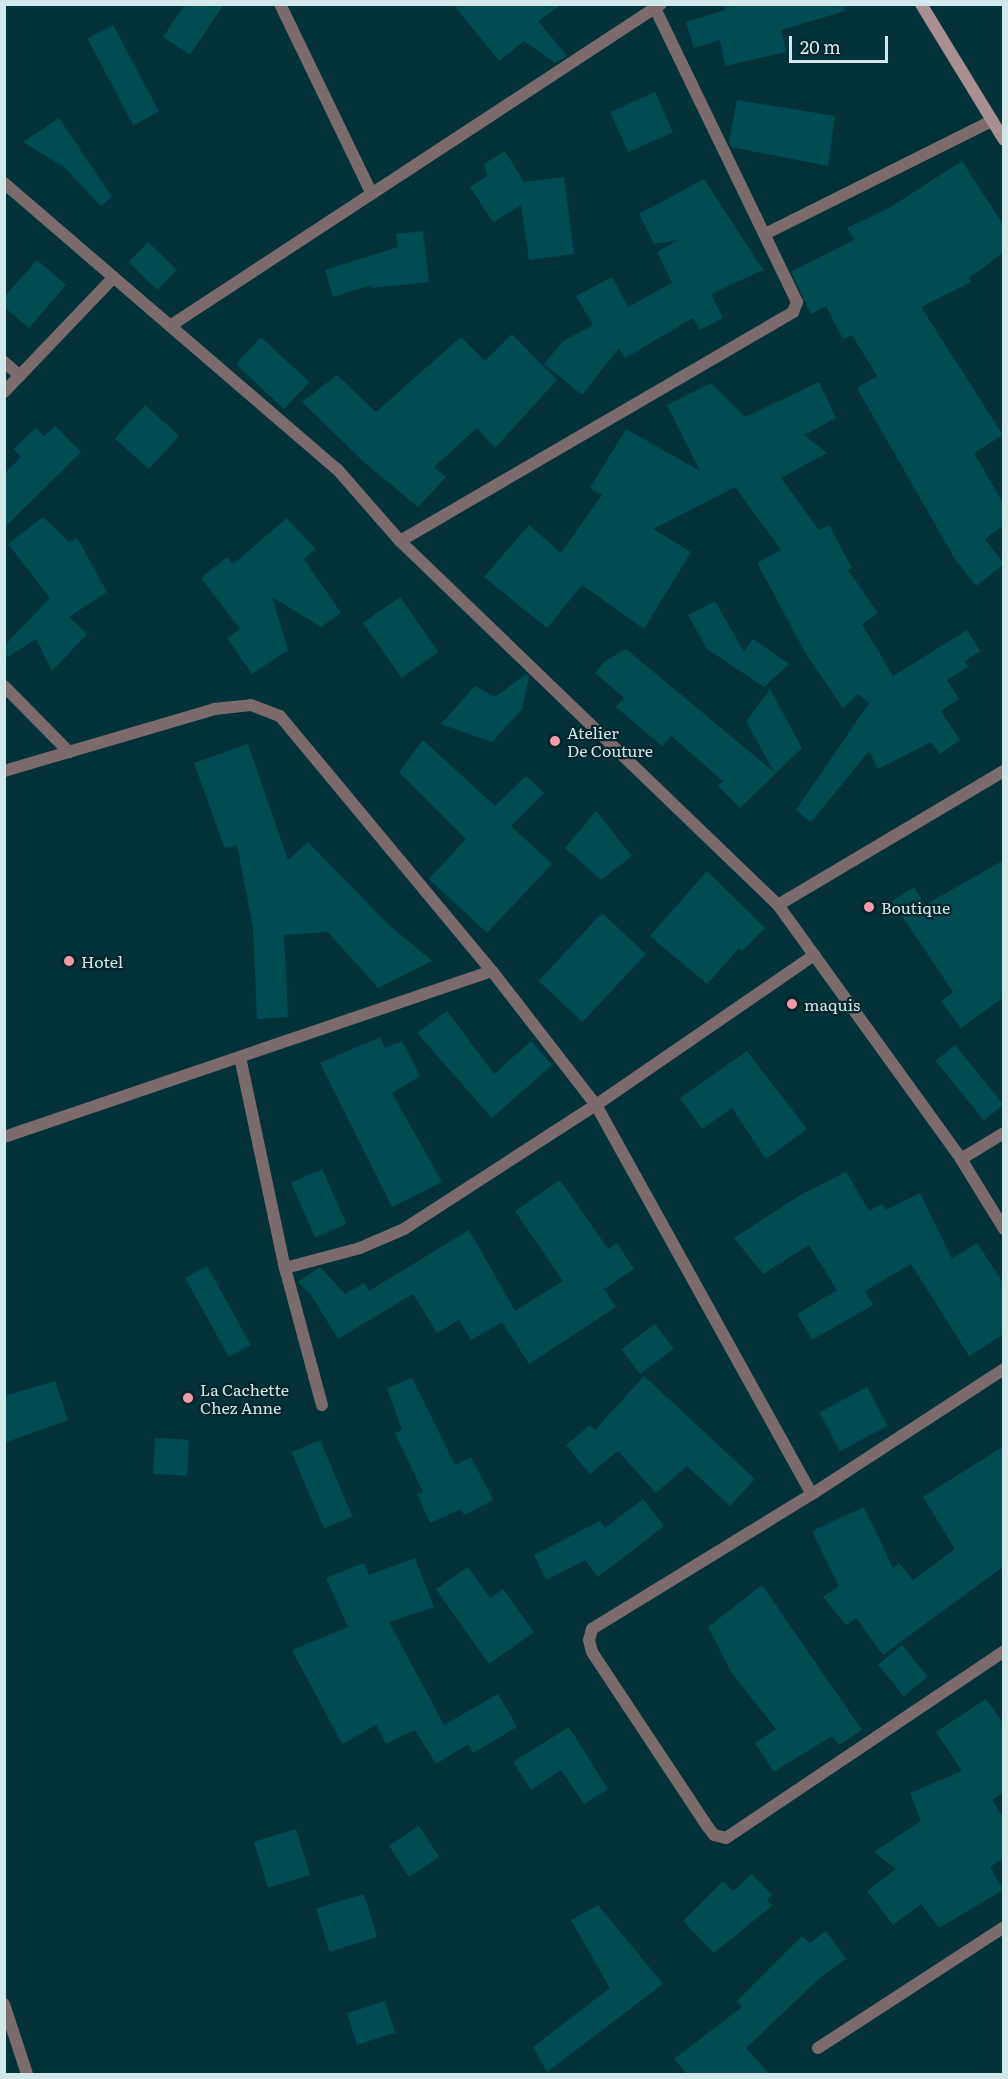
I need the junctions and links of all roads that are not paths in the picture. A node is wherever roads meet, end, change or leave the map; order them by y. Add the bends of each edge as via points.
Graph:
1 (280, 4) edge
2 (921, 4) edge
3 (658, 6) edge
4 (992, 121) junction
5 (1004, 140) edge
6 (4, 183) edge
7 (372, 194) junction
8 (765, 234) junction
9 (114, 277) junction
10 (170, 326) junction
11 (4, 362) edge
12 (20, 376) junction
13 (4, 392) edge
14 (400, 541) junction
15 (4, 686) edge
16 (69, 752) junction
17 (4, 771) edge
18 (1004, 771) edge
19 (778, 904) junction
20 (814, 955) junction
21 (492, 970) junction
22 (240, 1057) junction
23 (596, 1105) junction
24 (1004, 1133) edge
25 (4, 1137) edge
26 (961, 1159) junction
27 (1004, 1229) edge
28 (285, 1268) junction
29 (1004, 1369) edge
30 (322, 1405) dead end
31 (812, 1494) junction
32 (1004, 1652) edge
33 (1004, 1927) edge
34 (4, 2004) edge
35 (818, 2048) dead end
36 (27, 2074) edge

1 - 7 street
2 - 4 street
3 - 7 street
3 - 8 street
4 - 5 street
4 - 8 street
6 - 9 street
7 - 10 street
8 - 14 street via 796,302 793,312
9 - 10 street
9 - 12 street
10 - 14 street via 337,469
11 - 12 street
12 - 13 street
14 - 19 street
15 - 16 street
16 - 17 street
16 - 21 street via 214,709 251,705 280,716
18 - 19 street
19 - 20 street
20 - 23 street
20 - 26 street
21 - 22 street
21 - 23 street
22 - 25 street
22 - 28 street
23 - 28 street via 404,1229 360,1248
23 - 31 street
24 - 26 street
26 - 27 street
28 - 30 street
29 - 31 street
31 - 32 street via 592,1629 592,1652 714,1835 726,1838
33 - 35 street
34 - 36 street

